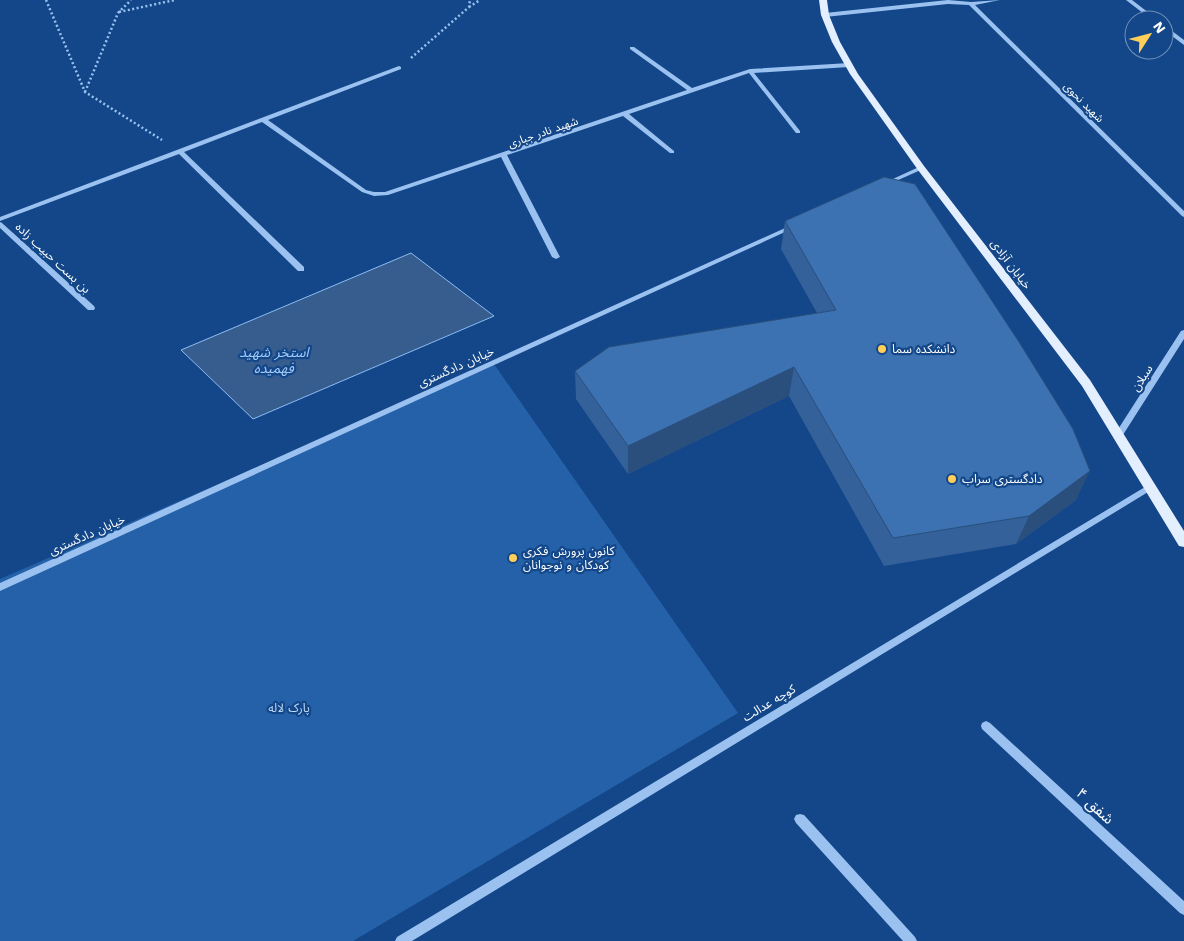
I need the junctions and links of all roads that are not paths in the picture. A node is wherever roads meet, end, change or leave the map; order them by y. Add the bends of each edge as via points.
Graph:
1 (823, 0) edge
2 (997, 0) edge
3 (1129, 0) edge
4 (930, 2) edge
5 (971, 4) junction
6 (1142, 10) edge
7 (825, 15) junction
8 (1174, 35) edge
9 (1184, 43) edge
10 (632, 48) dead end
11 (849, 65) junction
12 (400, 68) road end
13 (750, 71) junction
14 (692, 91) junction
15 (625, 114) junction
16 (264, 120) junction
17 (798, 132) dead end
18 (180, 151) junction
19 (672, 152) dead end
20 (504, 156) junction
21 (921, 168) junction
22 (876, 188) edge
23 (1184, 215) edge
24 (0, 219) edge
25 (804, 221) edge
26 (0, 224) edge
27 (556, 256) dead end
28 (301, 270) dead end
29 (91, 308) dead end
30 (1184, 333) edge
31 (1118, 436) junction
32 (1150, 487) junction
33 (1184, 542) edge
34 (0, 587) edge
35 (986, 726) dead end
36 (800, 819) dead end
37 (1184, 909) edge
38 (401, 941) edge
39 (911, 941) edge

1 - 7 main road, خیابان آزادی
2 - 5 street
3 - 6 street
4 - 5 street
4 - 7 street
5 - 23 street, شهید نحوی
7 - 11 main road, خیابان آزادی
8 - 9 street
10 - 14 street
11 - 13 street, شهید نادر جباری
11 - 21 main road, خیابان آزادی
12 - 16 street
13 - 14 street, شهید نادر جباری
13 - 17 street
14 - 15 street, شهید نادر جباری
15 - 19 street
15 - 20 street, شهید نادر جباری
16 - 18 street
16 - 20 street, شهید نادر جباری via 364,191 374,194 386,194
18 - 24 street
18 - 28 street
20 - 27 street
21 - 22 street
21 - 31 main road, خیابان آزادی via 1086,383
25 - 34 street, خیابان دادگستری
26 - 29 street, بن بست حبیب زاده
30 - 31 street, سبلان
31 - 32 main road, خیابان آزادی
32 - 33 main road, خیابان آزادی
32 - 38 street, کوچه عدالت
35 - 37 street, شفق ۴
36 - 39 street

